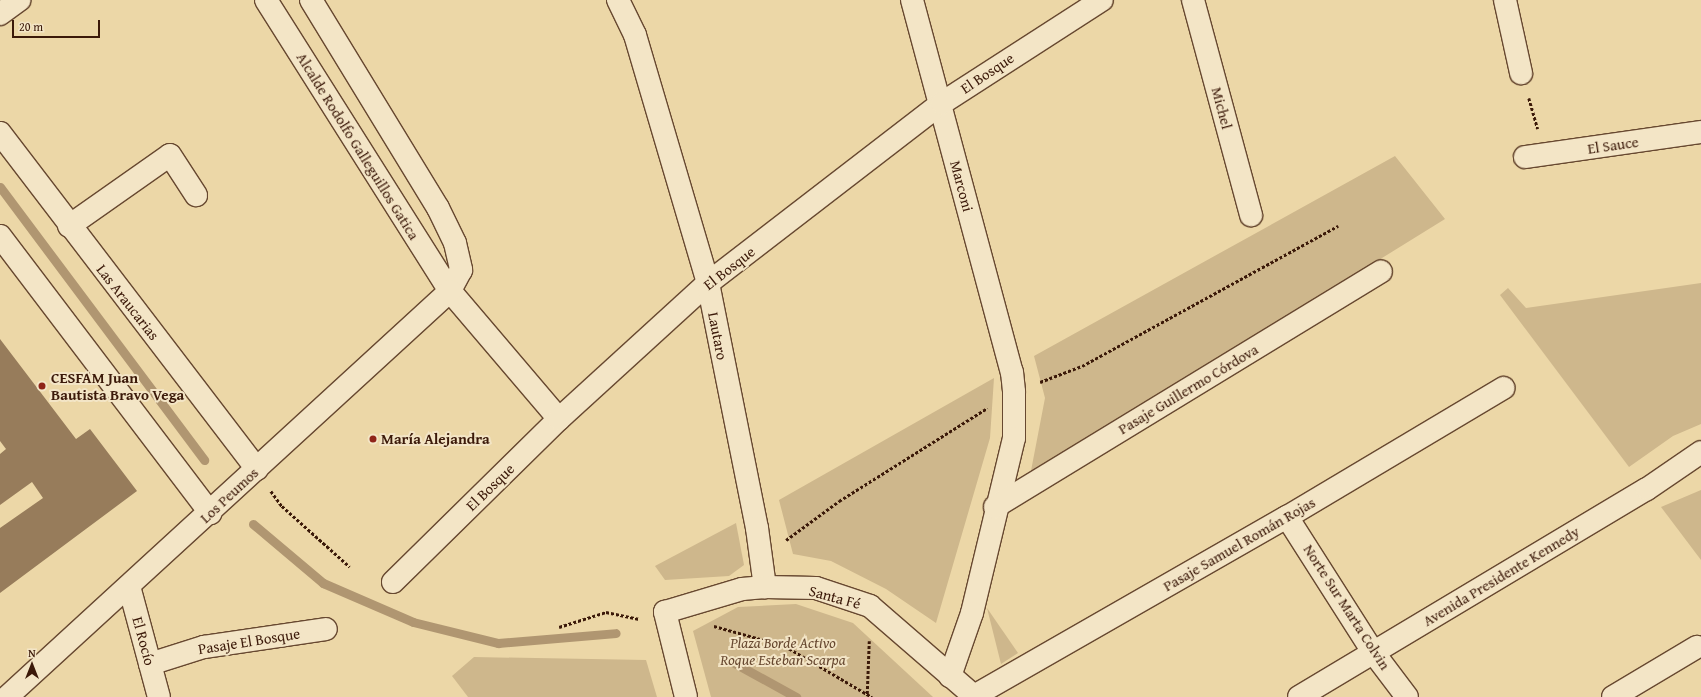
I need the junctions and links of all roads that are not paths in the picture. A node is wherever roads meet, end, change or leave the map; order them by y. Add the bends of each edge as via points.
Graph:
1 (19, 0) edge
2 (266, 0) edge
3 (310, 0) edge
4 (618, 0) edge
5 (912, 0) edge
6 (1102, 0) edge
7 (1193, 0) edge
8 (1505, 0) edge
9 (0, 14) edge
10 (1521, 73) road end
11 (942, 103) junction
12 (1701, 132) edge
13 (0, 133) edge
14 (1525, 158) dead end
15 (196, 195) dead end
16 (1250, 215) dead end
17 (70, 226) junction
18 (0, 236) edge
19 (1381, 271) dead end
20 (708, 283) junction
21 (450, 291) junction
22 (1502, 388) dead end
23 (559, 419) junction
24 (1701, 452) edge
25 (257, 469) junction
26 (995, 507) junction
27 (210, 513) junction
28 (1287, 517) junction
29 (393, 582) dead end
30 (129, 586) junction
31 (765, 587) junction
32 (326, 629) dead end
33 (1697, 647) dead end
34 (1373, 652) junction
35 (150, 664) junction
36 (950, 676) junction
37 (974, 696) edge
38 (7, 697) edge
39 (159, 697) edge
40 (686, 697) edge
41 (1298, 697) edge
42 (1407, 697) edge
43 (1613, 697) edge

1 - 9 street
2 - 21 street, Alcalde Rodolfo Galleguillos Gatica
3 - 21 street via 438,208 455,242 461,270
4 - 20 street, Lautaro via 635,35
5 - 11 street, Marconi
6 - 11 street, El Bosque
7 - 16 street, Michel
8 - 10 street
11 - 20 street, El Bosque
11 - 26 street, Marconi via 1013,382 1014,438
12 - 14 street, El Sauce
13 - 17 street, Las Araucarias
15 - 17 street via 170,155
17 - 25 street, Las Araucarias
18 - 27 street
19 - 26 street, Pasaje Guillermo Córdova
20 - 23 street, El Bosque
20 - 31 street, Lautaro
21 - 23 street, Alcalde Rodolfo Galleguillos Gatica
21 - 25 street, Los Peumos
22 - 28 street, Pasaje Samuel Román Rojas
23 - 29 street, El Bosque
24 - 34 street, Avenida Presidente Kennedy via 1646,489
25 - 27 street, Los Peumos
26 - 36 street, Marconi via 972,613
27 - 30 street, Los Peumos
28 - 34 street, Norte Sur Marta Colvin
28 - 37 street, Pasaje Samuel Román Rojas
30 - 35 street, El Rocío
30 - 38 street, Los Peumos
31 - 36 street, Santa Fé via 816,588 870,606
31 - 40 street, Santa Fé via 742,589 667,619
32 - 35 street, Pasaje El Bosque via 204,647
33 - 43 street
34 - 41 street, Avenida Presidente Kennedy
34 - 42 street, Norte Sur Marta Colvin
35 - 39 street, El Rocío
36 - 37 street, Santa Fé

